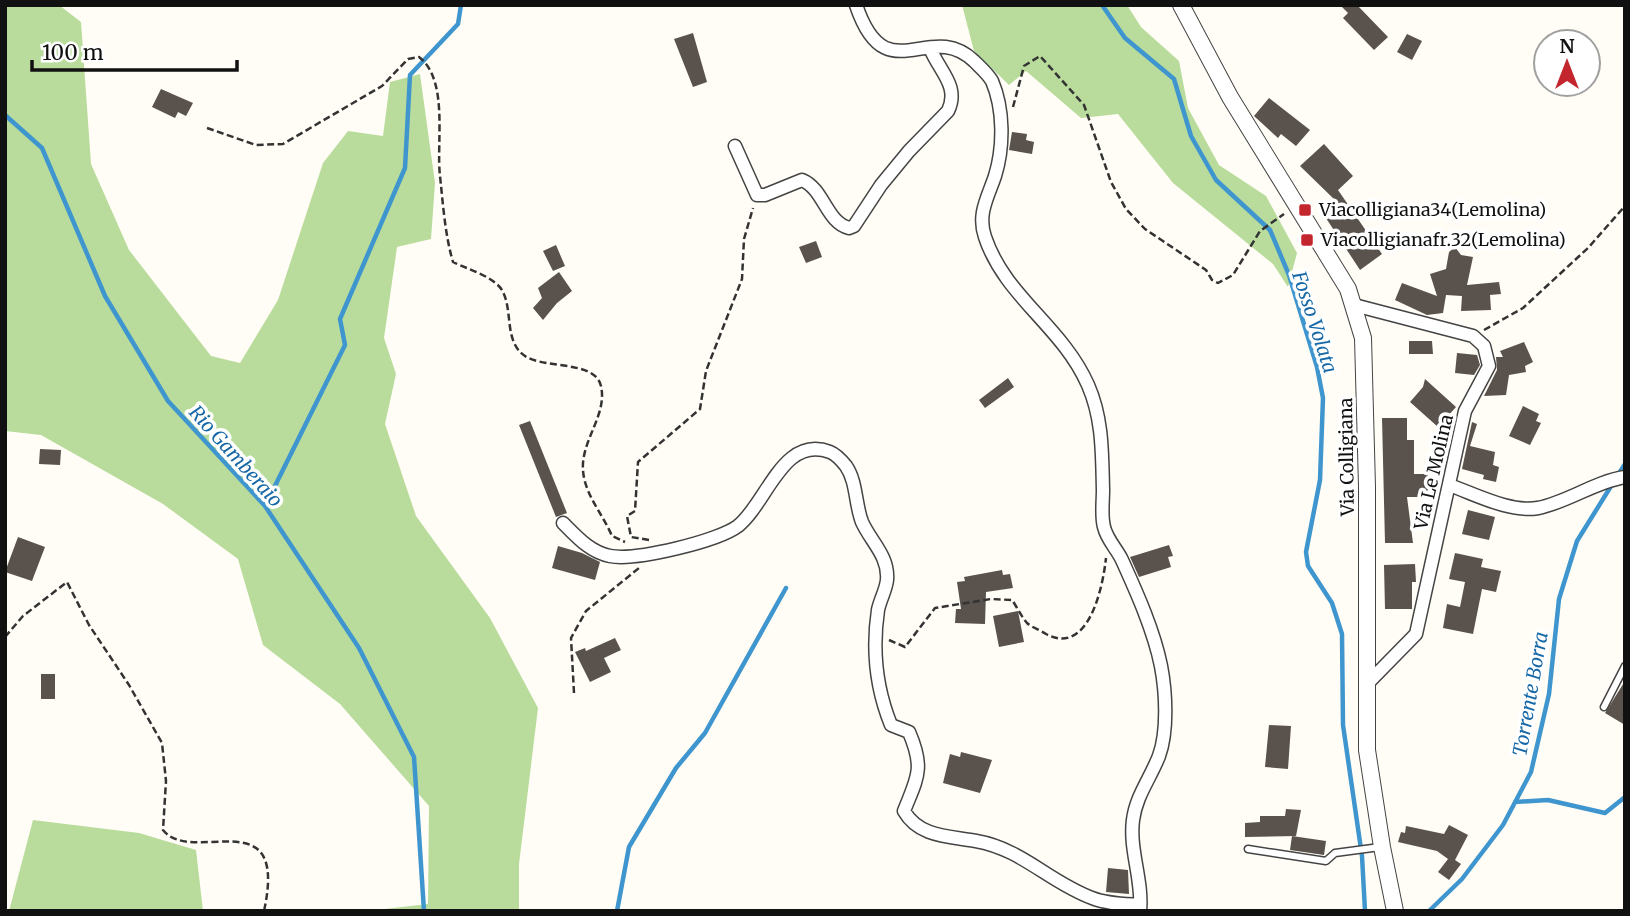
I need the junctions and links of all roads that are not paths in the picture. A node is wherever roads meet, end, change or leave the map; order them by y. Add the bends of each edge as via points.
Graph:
1 (856, 5) edge
2 (1181, 5) edge
3 (930, 48) junction
4 (735, 146) dead end
5 (1354, 305) junction
6 (1625, 477) edge
7 (1449, 485) junction
8 (563, 523) dead end
9 (1625, 666) edge
10 (1366, 685) junction
11 (1604, 707) dead end
12 (1382, 847) junction
13 (1248, 849) dead end
14 (1140, 908) edge
15 (1395, 909) edge

1 - 3 street via 864,30 886,48 906,52
2 - 5 street, Via Colligiana via 1230,97 1349,289
3 - 4 street via 954,91 953,102 881,185 854,226 838,223 814,187 802,180 757,195
3 - 14 street via 945,44 960,49 991,79 1000,107 1001,153 983,205 984,237 1006,279 1065,343 1099,416 1103,525 1144,615 1163,679 1161,750 1140,793 1132,823
5 - 7 street, Via Le Molina via 1473,336 1484,346 1489,366 1465,411
5 - 10 street, Via Colligiana via 1363,338 1364,368
6 - 7 street via 1537,508 1510,506
7 - 10 street, Via Le Molina via 1416,634
8 - 14 street via 586,545 610,556 707,541 739,525 781,468 797,454 815,449 833,452 846,467 862,521 884,558 887,579 878,611 875,667 891,725 909,732 916,754 918,782 904,811 911,824 931,834 978,841 1023,856 1052,878 1092,898
9 - 11 lane
10 - 12 street, Via Colligiana via 1368,765
12 - 13 lane via 1335,853 1326,861
12 - 15 street, Via Colligiana

